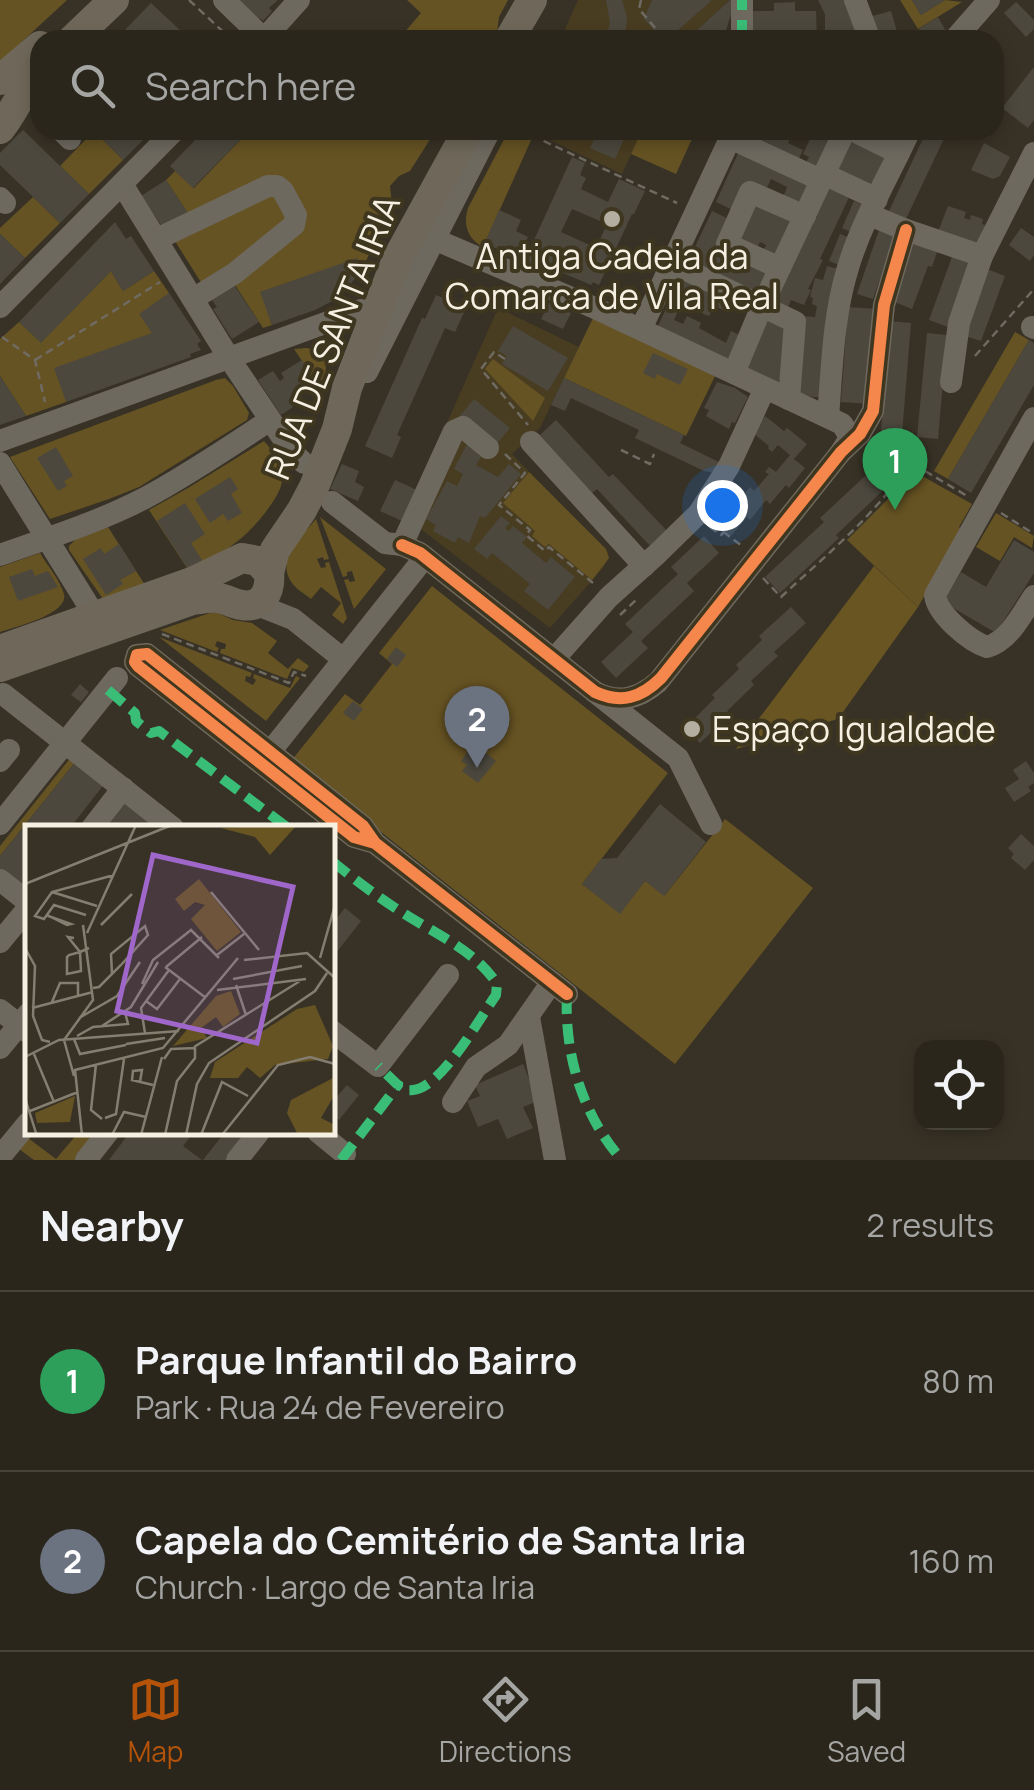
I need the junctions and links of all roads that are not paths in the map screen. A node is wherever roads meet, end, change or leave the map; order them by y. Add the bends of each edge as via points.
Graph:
1 (114, 0) edge
2 (224, 0) edge
3 (300, 0) edge
4 (532, 0) edge
5 (543, 0) edge
6 (742, 0) edge
7 (855, 0) edge
8 (980, 3) edge
9 (87, 26) edge
10 (254, 30) edge
11 (273, 30) edge
12 (515, 30) edge
13 (526, 30) edge
14 (742, 30) edge
15 (866, 30) edge
16 (961, 30) edge
17 (30, 56) edge
18 (21, 90) edge
19 (0, 117) edge
20 (0, 129) edge
21 (165, 140) edge
22 (447, 140) edge
23 (462, 140) edge
24 (485, 140) edge
25 (729, 140) edge
26 (745, 140) edge
27 (842, 140) edge
28 (871, 140) edge
29 (906, 140) edge
30 (900, 153) junction
31 (1034, 154) edge
32 (822, 177) junction
33 (122, 184) junction
34 (698, 206) junction
35 (874, 207) junction
36 (805, 216) junction
37 (739, 218) junction
38 (906, 230) junction
39 (434, 239) junction
40 (157, 240) junction
41 (982, 256) junction
42 (672, 262) junction
43 (780, 268) junction
44 (193, 300) junction
45 (762, 306) junction
46 (0, 307) edge
47 (362, 310) junction
48 (640, 329) junction
49 (229, 358) junction
50 (734, 373) junction
51 (951, 382) dead end
52 (765, 388) junction
53 (789, 399) junction
54 (828, 417) junction
55 (1034, 418) edge
56 (270, 420) junction
57 (530, 433) road end
58 (334, 437) junction
59 (0, 441) edge
60 (493, 447) road end
61 (841, 452) junction
62 (0, 462) edge
63 (304, 464) junction
64 (332, 502) dead end
65 (47, 538) junction
66 (402, 545) junction
67 (0, 555) edge
68 (425, 556) junction
69 (230, 563) junction
70 (644, 566) junction
71 (256, 591) junction
72 (1034, 596) edge
73 (95, 616) junction
74 (0, 650) edge
75 (344, 659) junction
76 (554, 659) junction
77 (117, 678) dead end
78 (2, 680) edge
79 (595, 692) junction
80 (66, 743) junction
81 (270, 752) junction
82 (124, 788) junction
83 (0, 824) edge
84 (712, 824) dead end
85 (94, 825) edge
86 (169, 825) edge
87 (376, 843) junction
88 (0, 880) edge
89 (25, 902) edge
90 (25, 909) edge
91 (0, 942) edge
92 (448, 975) dead end
93 (528, 1017) junction
94 (18, 1020) edge
95 (335, 1036) edge
96 (0, 1048) edge
97 (453, 1102) dead end
98 (25, 1126) edge
99 (106, 1135) edge
100 (257, 1135) edge
101 (322, 1135) edge
102 (7, 1152) edge
103 (346, 1154) dead end
104 (86, 1160) edge
105 (237, 1160) edge
106 (555, 1160) edge

1 - 9 main road
2 - 10 street
3 - 11 street
4 - 12 main road
5 - 13 main road
6 - 14 street
7 - 15 street
8 - 16 street
17 - 18 main road via 17,68
18 - 19 main road
18 - 20 main road
21 - 33 street
22 - 47 main road, RUA DE SANTA IRIA
23 - 58 main road, RUA DE SANTA IRIA via 392,272
24 - 39 street
25 - 34 street
26 - 32 street
27 - 32 street
28 - 30 street
29 - 30 street
30 - 35 street
31 - 41 street
32 - 35 street
32 - 36 street
33 - 40 street
33 - 46 street
34 - 37 street
34 - 42 street
35 - 38 street
35 - 54 street via 838,306
36 - 37 street via 750,192
36 - 43 street
37 - 43 street via 727,244
38 - 41 street
38 - 61 street via 884,305 872,414
39 - 48 street
39 - 58 street
40 - 44 street
40 - 44 street via 268,186 283,190 296,213 294,225
41 - 51 street via 959,323
42 - 45 street
42 - 48 street
43 - 45 street
44 - 49 street
45 - 50 street
45 - 53 street via 795,322
47 - 49 street
47 - 63 main road, RUA DE SANTA IRIA
48 - 50 street
49 - 56 street
49 - 59 street
50 - 52 street
52 - 53 street
52 - 70 street via 699,513
53 - 54 street
54 - 61 street via 848,432
55 - 72 street via 935,596 943,615 987,646 1008,633
56 - 63 street
56 - 65 street via 141,500
57 - 70 street
58 - 71 main road, RUA DE SANTA IRIA
60 - 66 street via 464,428 454,430
61 - 79 street via 658,682 626,699
62 - 65 street
63 - 69 main road, RUA DE SANTA IRIA via 279,516
64 - 66 street via 385,543
65 - 67 street
65 - 73 street
66 - 68 street
68 - 75 street
68 - 76 street
69 - 71 main road via 258,560
69 - 71 main road via 222,587
69 - 73 main road, RUA DE SANTA IRIA
70 - 76 street
71 - 75 street
71 - 78 main road via 184,603
73 - 74 main road, RUA DE SANTA IRIA
75 - 81 street
76 - 79 street
77 - 80 street
78 - 80 street
79 - 84 street via 678,758
80 - 82 street
80 - 83 street
81 - 87 street
81 - 87 street via 147,654 137,654 138,666 354,837
82 - 85 street
82 - 86 street
87 - 93 street via 560,988
88 - 89 street
90 - 91 street
92 - 95 street via 378,1066
93 - 97 street via 508,1045 476,1068
93 - 106 street
94 - 96 street
98 - 102 street
99 - 104 street
100 - 105 street
101 - 103 street

